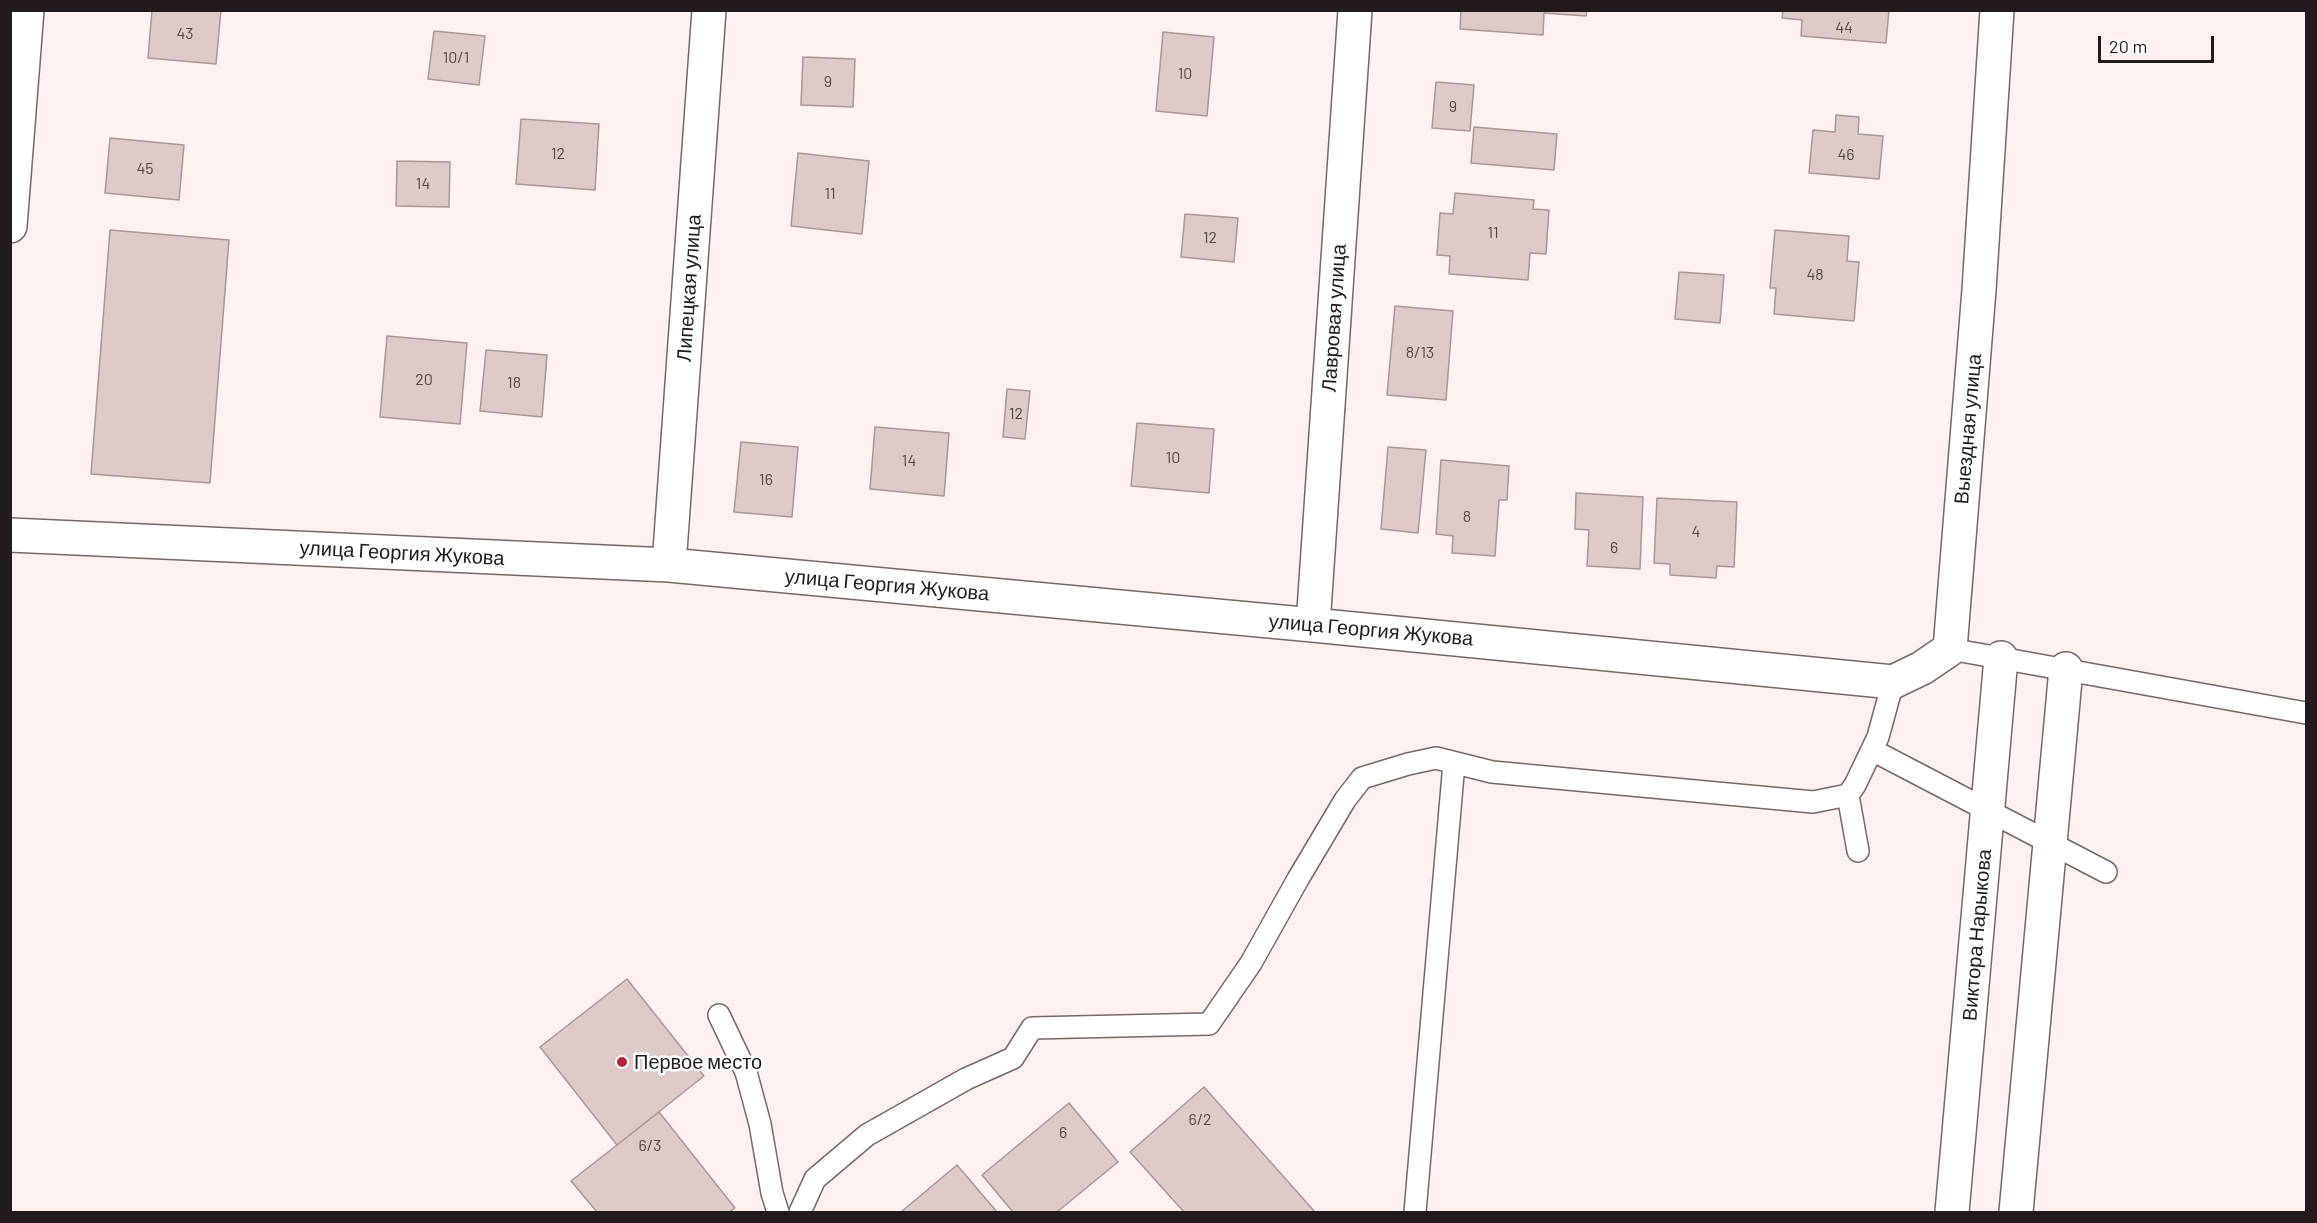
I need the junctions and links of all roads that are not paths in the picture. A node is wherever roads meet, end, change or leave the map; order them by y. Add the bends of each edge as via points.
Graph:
1 (27, 10) edge
2 (709, 10) edge
3 (1355, 10) edge
4 (1997, 10) edge
5 (10, 226) edge
6 (10, 535) edge
7 (669, 565) junction
8 (1314, 625) junction
9 (1950, 649) junction
10 (2001, 658) junction
11 (2066, 669) junction
12 (1893, 682) junction
13 (2307, 713) edge
14 (1872, 750) junction
15 (1454, 763) junction
16 (1848, 795) junction
17 (1988, 810) junction
18 (2050, 843) junction
19 (1858, 851) dead end
20 (2106, 872) dead end
21 (719, 1015) dead end
22 (778, 1212) edge
23 (800, 1212) edge
24 (1415, 1212) edge
25 (1952, 1212) edge
26 (2016, 1212) edge

1 - 5 street
2 - 7 street, Липецкая улица
3 - 8 street, Лавровая улица
4 - 9 street, Выездная улица
6 - 7 street, улица Георгия Жукова
7 - 8 street, улица Георгия Жукова
8 - 12 street, улица Георгия Жукова
9 - 10 lane
9 - 12 street
10 - 11 lane
10 - 17 street, Виктора Нарыкова
11 - 13 lane
11 - 18 street
12 - 14 lane
14 - 16 lane
14 - 17 lane
15 - 16 lane via 1491,772 1813,802
15 - 23 lane via 1436,758 1362,778 1333,820 1251,963 1209,1024 1032,1028 1013,1058 966,1079 867,1135 815,1179
15 - 24 lane
16 - 19 lane
17 - 18 lane
17 - 25 street, Виктора Нарыкова
18 - 20 lane
18 - 26 street
21 - 22 lane via 746,1072

